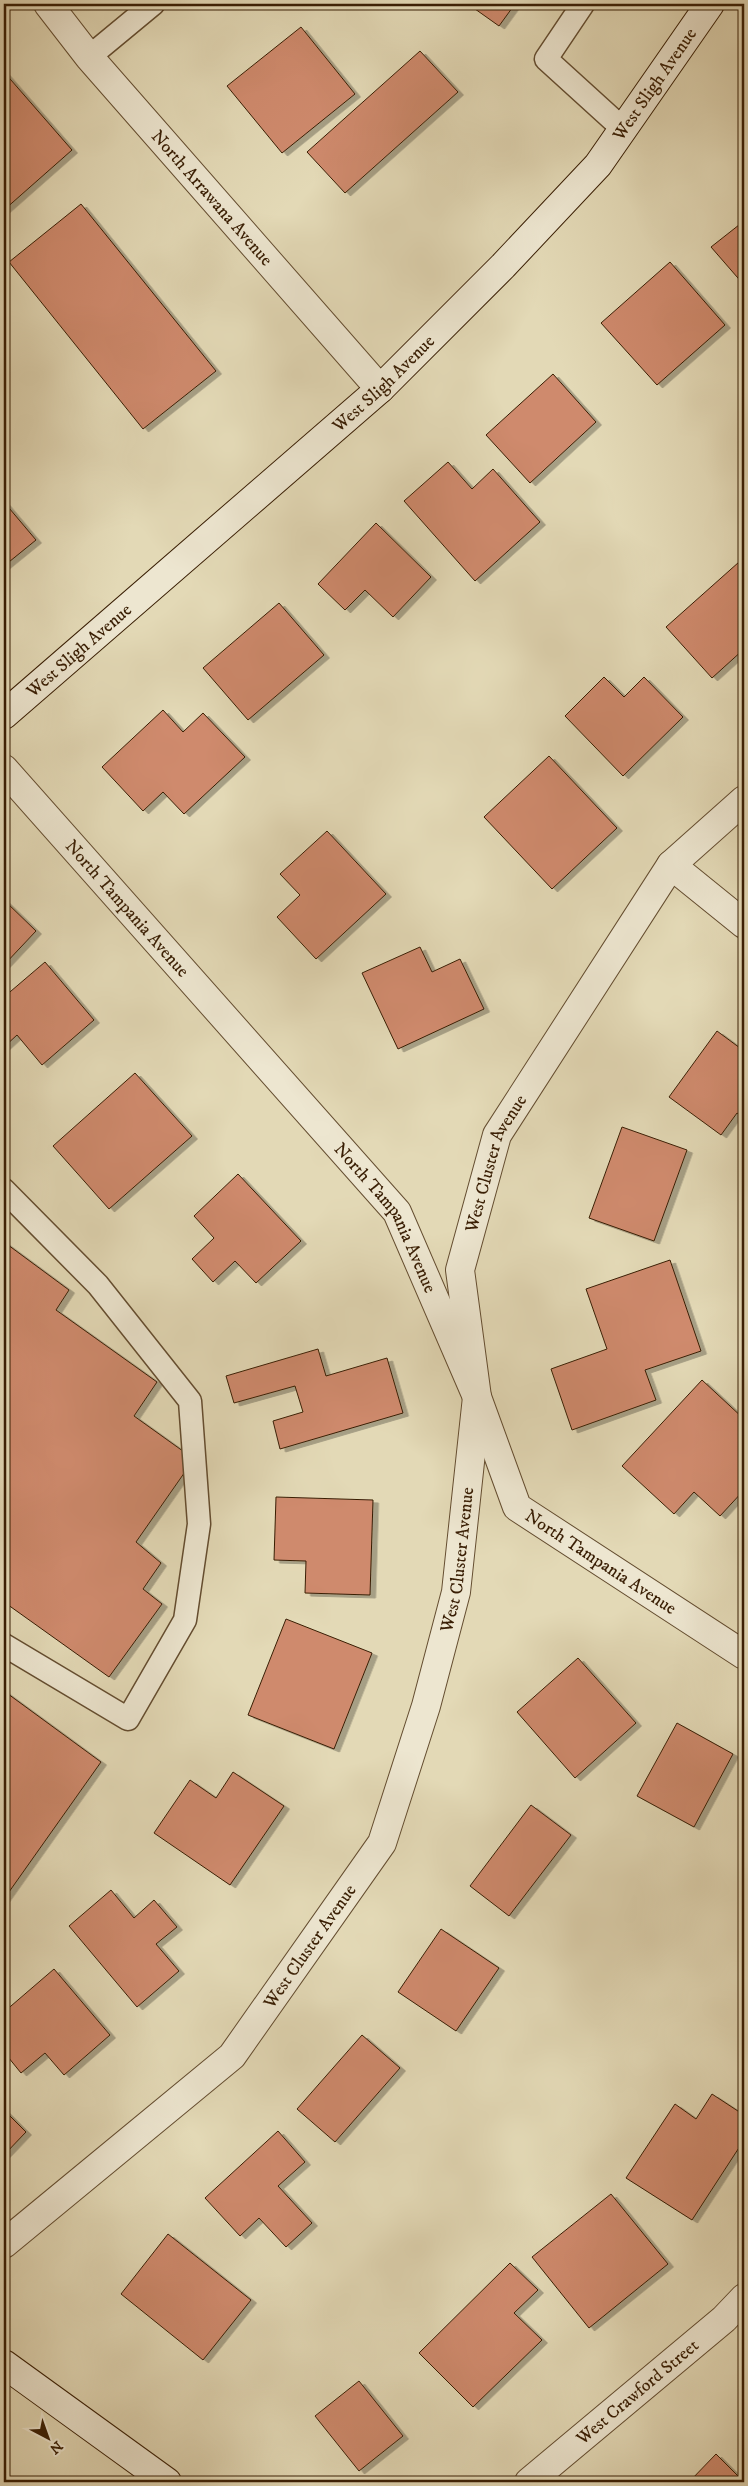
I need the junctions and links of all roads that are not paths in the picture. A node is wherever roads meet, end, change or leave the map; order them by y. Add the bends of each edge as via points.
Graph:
1 (48, 4) edge
2 (153, 4) edge
3 (583, 4) edge
4 (710, 4) edge
5 (89, 57) junction
6 (623, 129) junction
7 (380, 389) junction
8 (4, 715) edge
9 (4, 769) edge
10 (744, 800) edge
11 (671, 866) junction
12 (744, 924) edge
13 (4, 1190) edge
14 (477, 1397) junction
15 (4, 1645) edge
16 (744, 1655) edge
17 (4, 2244) edge
18 (744, 2298) edge
19 (4, 2364) edge
20 (167, 2482) edge
21 (529, 2482) edge

1 - 5 street, North Arrawana Avenue
2 - 5 lane
3 - 6 lane via 546,59
4 - 6 street, West Sligh Avenue
5 - 7 street, North Arrawana Avenue
6 - 7 street, West Sligh Avenue via 598,165
7 - 8 street, West Sligh Avenue
9 - 14 street, North Tampania Avenue via 397,1212
10 - 11 street, West Cluster Avenue
11 - 12 street
11 - 14 street, West Cluster Avenue via 497,1135 460,1270
13 - 15 lane via 98,1285 190,1401 199,1524 184,1620 128,1720
14 - 16 street, North Tampania Avenue via 517,1506
14 - 17 street, West Cluster Avenue via 456,1592 426,1706 382,1843 232,2056
18 - 21 street, West Crawford Street via 724,2319
19 - 20 street

